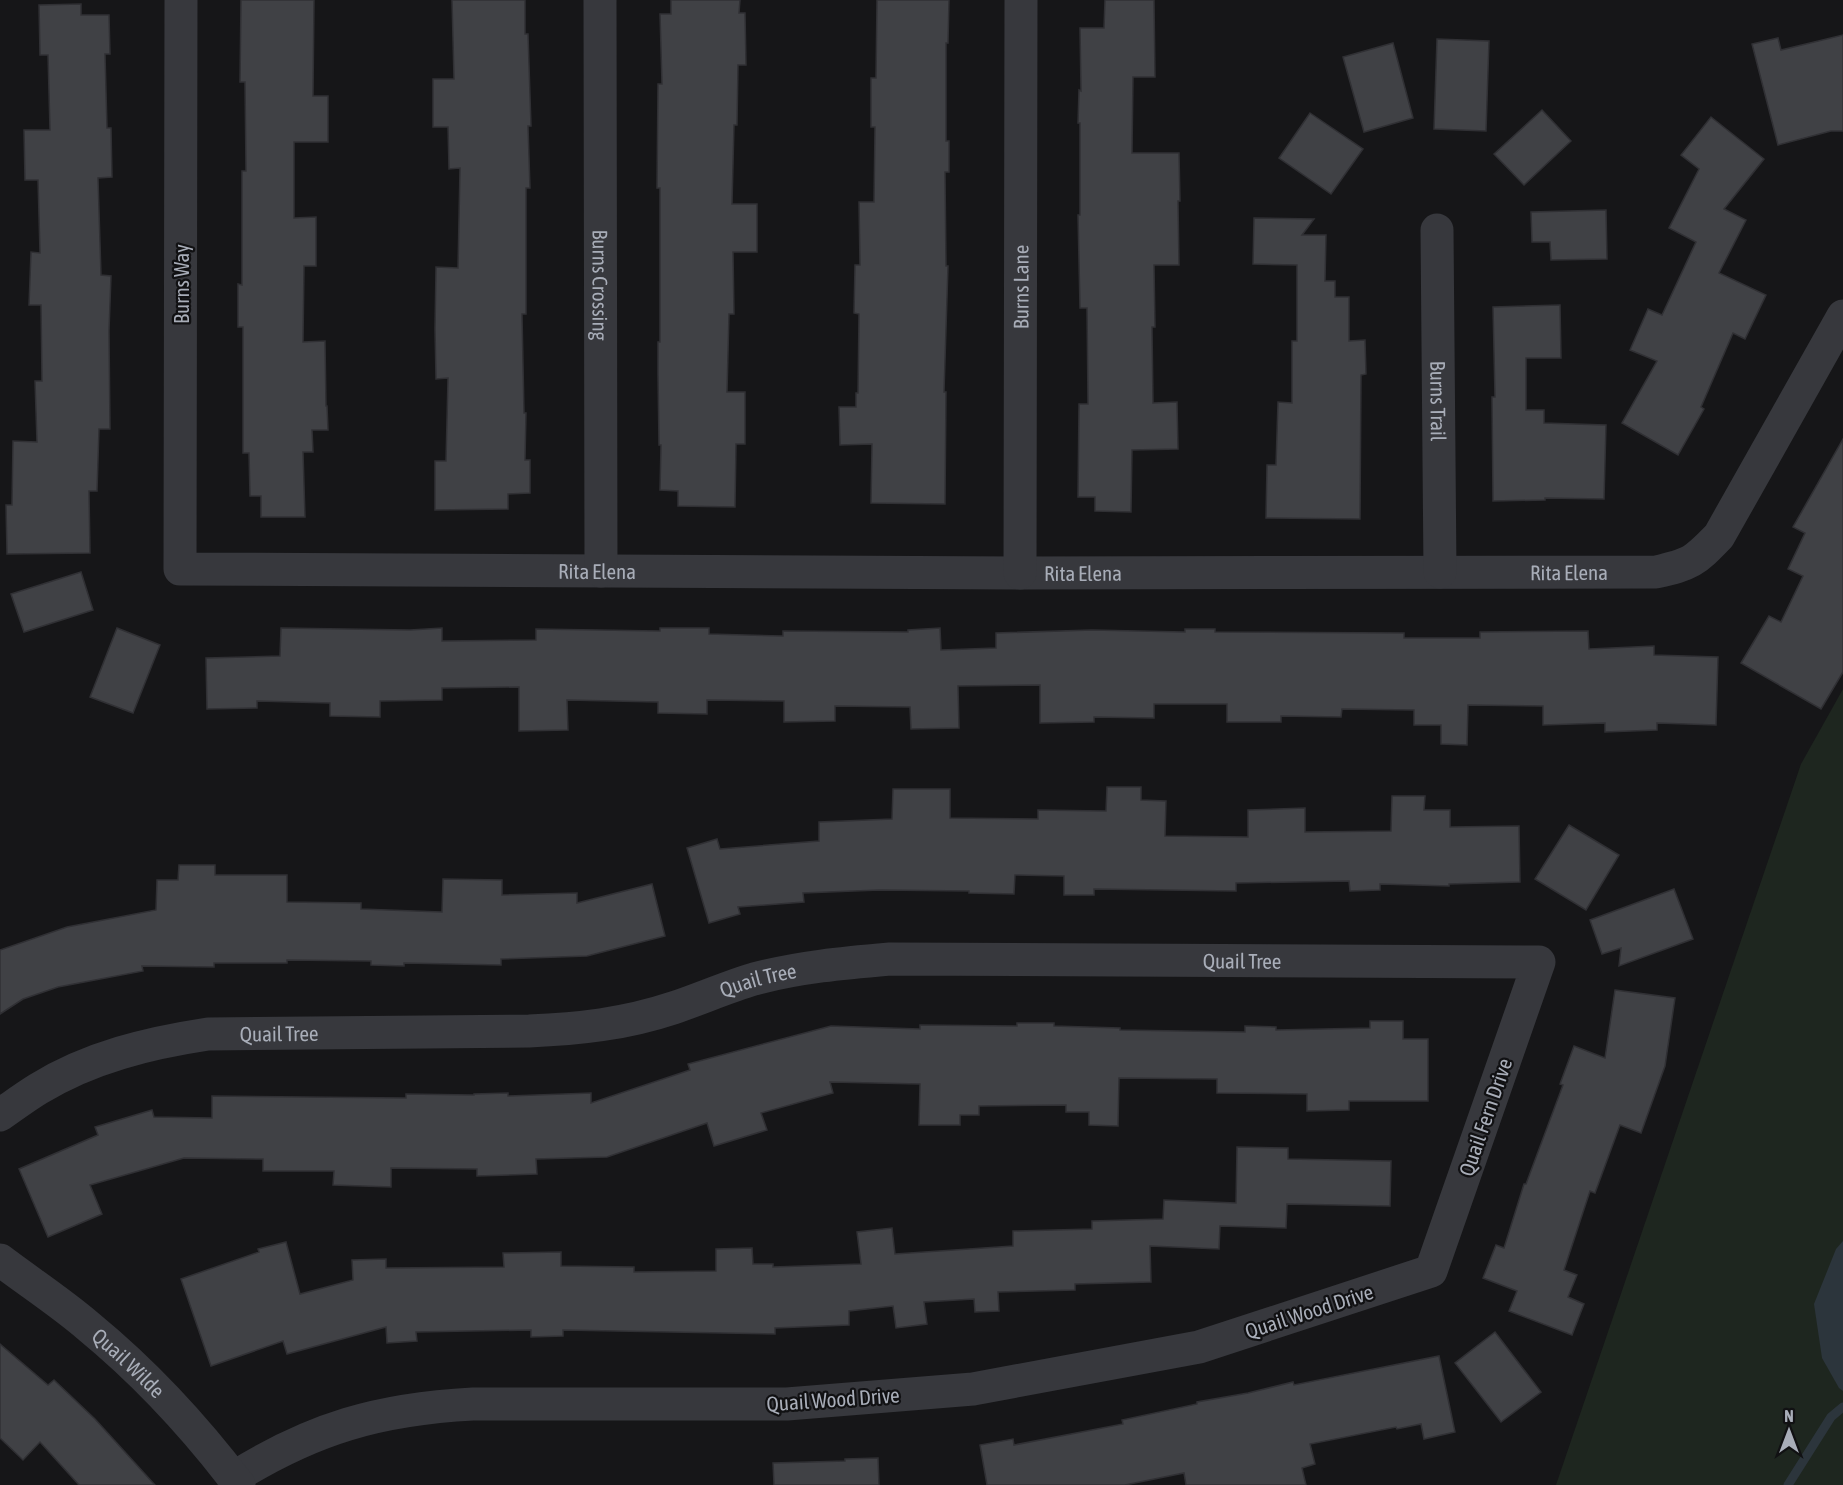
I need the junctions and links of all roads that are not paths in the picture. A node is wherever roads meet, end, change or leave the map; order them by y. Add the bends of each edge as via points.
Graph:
1 (181, 0) edge
2 (600, 0) edge
3 (1020, 0) edge
4 (1437, 230) dead end
5 (1843, 316) edge
6 (180, 569) joint
7 (601, 571) junction
8 (1440, 572) junction
9 (1020, 573) junction
10 (1539, 962) joint
11 (0, 1114) edge
12 (0, 1260) edge
13 (1431, 1272) joint
14 (236, 1481) edge

1 - 6 street, Burns Way
2 - 7 street, Burns Crossing
3 - 9 street, Burns Lane
4 - 8 street, Burns Trail
5 - 8 street, Rita Elena via 1719,536 1701,556 1686,565 1656,572
6 - 7 street, Rita Elena
7 - 9 street, Rita Elena
8 - 9 street, Rita Elena
10 - 11 street, Quail Tree via 890,958 799,968 625,1022 577,1029 208,1034 164,1040 79,1068
10 - 13 street, Quail Fern Drive
12 - 14 street, Quail Wilde via 88,1326 162,1394
13 - 14 street, Quail Wood Drive via 1199,1347 973,1389 787,1404 474,1404 385,1414 300,1441 260,1461

